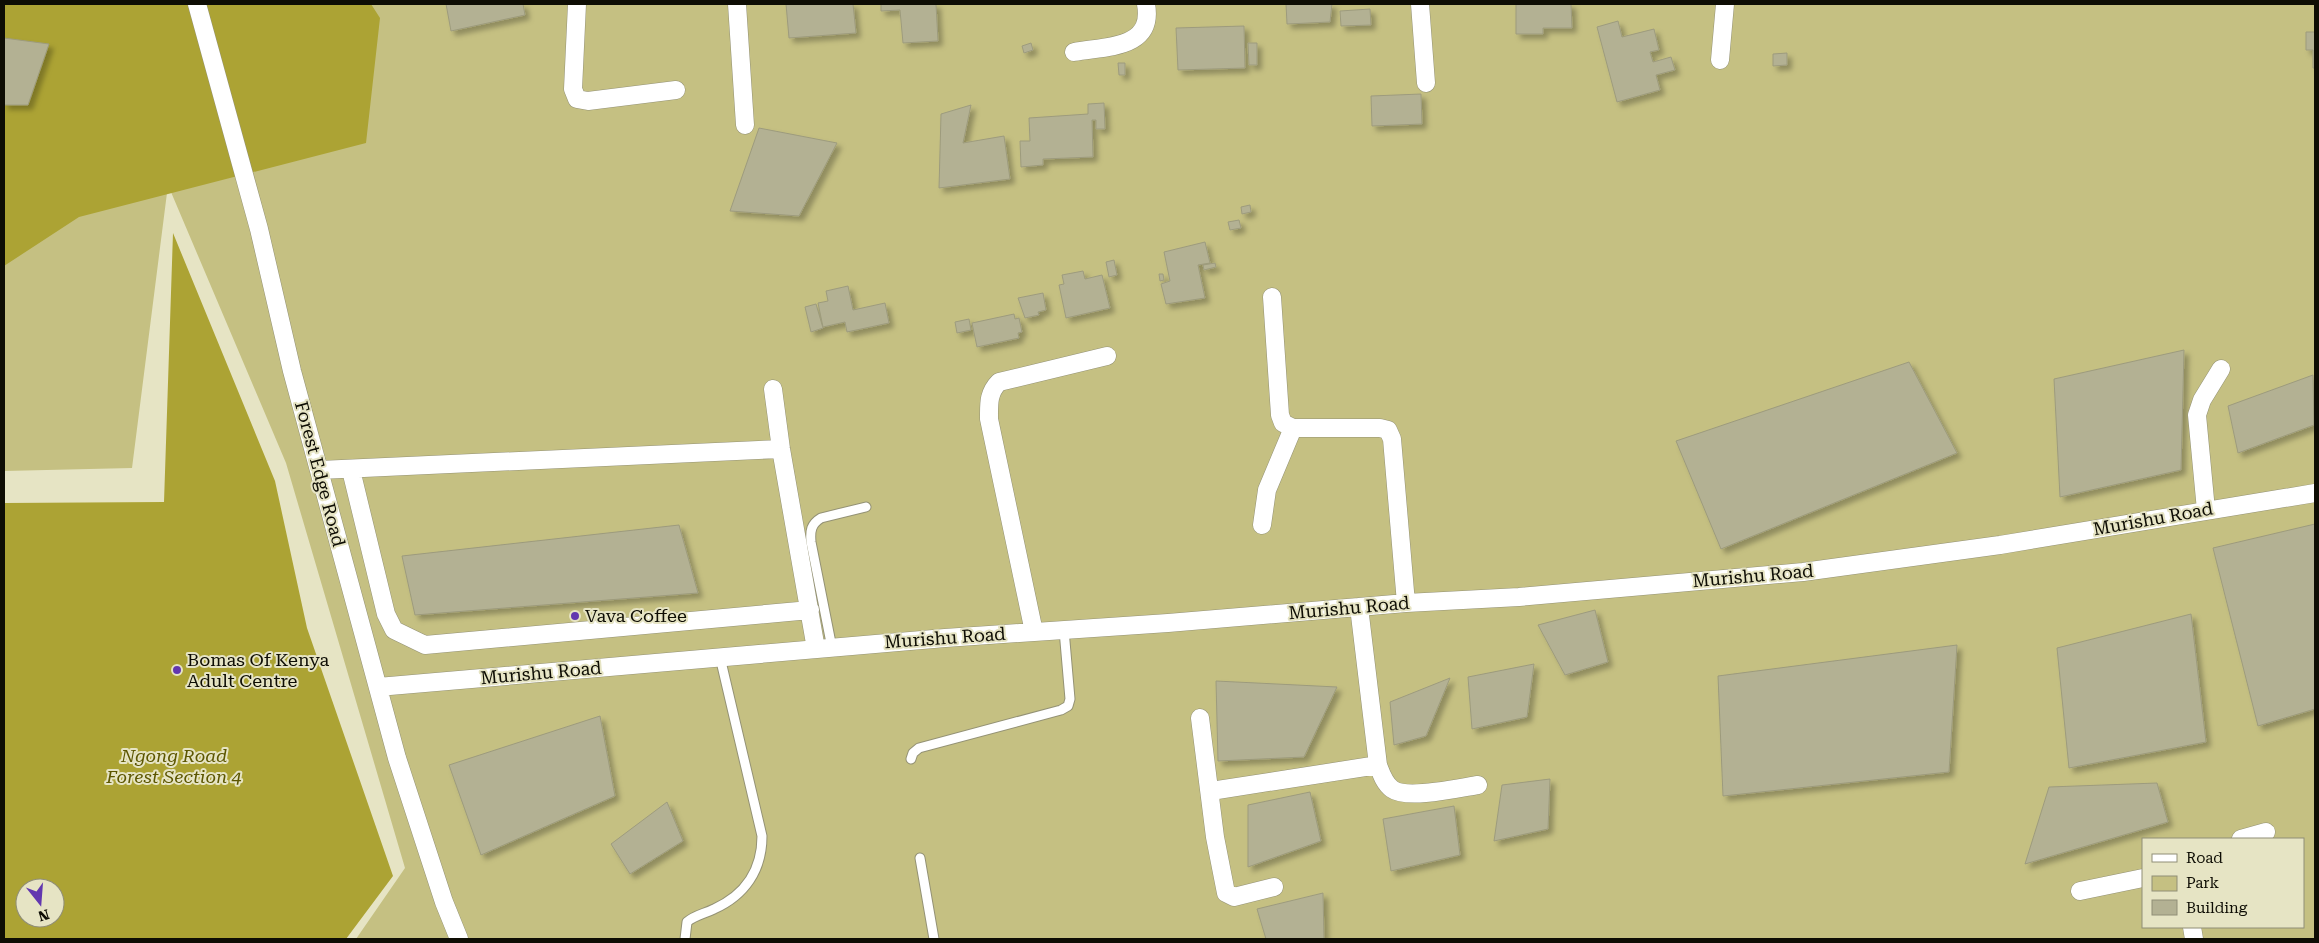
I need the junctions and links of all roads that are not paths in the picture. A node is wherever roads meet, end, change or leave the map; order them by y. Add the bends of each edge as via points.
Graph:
1 (196, 4) edge
2 (578, 4) edge
3 (737, 4) edge
4 (1146, 4) edge
5 (1420, 4) edge
6 (1725, 4) edge
7 (1074, 52) dead end
8 (1720, 60) dead end
9 (1426, 82) dead end
10 (676, 90) dead end
11 (746, 125) dead end
12 (1272, 297) dead end
13 (1107, 356) dead end
14 (2221, 369) dead end
15 (773, 389) dead end
16 (1292, 428) junction
17 (781, 449) junction
18 (320, 470) junction
19 (351, 470) junction
20 (2315, 493) edge
21 (866, 507) dead end
22 (2206, 510) junction
23 (1262, 525) dead end
24 (1406, 603) junction
25 (1359, 607) junction
26 (810, 610) junction
27 (1064, 630) junction
28 (1034, 632) junction
29 (824, 648) junction
30 (720, 657) junction
31 (378, 687) junction
32 (1200, 718) dead end
33 (911, 759) dead end
34 (1378, 765) junction
35 (1478, 785) dead end
36 (1211, 791) junction
37 (2266, 832) dead end
38 (2245, 838) edge
39 (920, 858) dead end
40 (2142, 878) edge
41 (1274, 887) dead end
42 (2080, 891) dead end
43 (459, 939) edge
44 (685, 939) edge
45 (934, 939) edge

1 - 18 street, Forest Edge Road via 259,228 292,371
2 - 10 street via 573,89 577,99 588,101
3 - 11 street
4 - 7 street via 1147,26 1138,37 1116,45
5 - 9 street
6 - 8 street
12 - 16 street via 1280,415 1283,424
13 - 28 street via 998,382 988,403
14 - 22 street via 2202,400 2197,415
15 - 17 street
16 - 23 street via 1267,490
16 - 24 street via 1388,430 1392,439
17 - 19 street
17 - 26 street
18 - 19 street
18 - 31 street, Forest Edge Road
19 - 26 street via 386,614 394,630 425,646
20 - 22 street, Murishu Road
21 - 29 lane via 821,518 811,529
22 - 24 street, Murishu Road via 2000,545 1803,572 1519,597
24 - 25 street, Murishu Road
25 - 27 street, Murishu Road
25 - 34 street
26 - 29 street
27 - 28 street, Murishu Road
27 - 33 lane via 1068,706 919,748
28 - 29 street, Murishu Road
29 - 30 street, Murishu Road
30 - 31 street, Murishu Road
30 - 44 lane via 762,836 762,851 757,868 742,892 730,901 694,916 687,922
31 - 43 street, Forest Edge Road via 397,758
32 - 36 street
34 - 35 street via 1392,789 1406,794
34 - 36 street
36 - 41 street via 1222,882 1227,895 1234,897
37 - 38 street
39 - 45 lane
40 - 42 street

